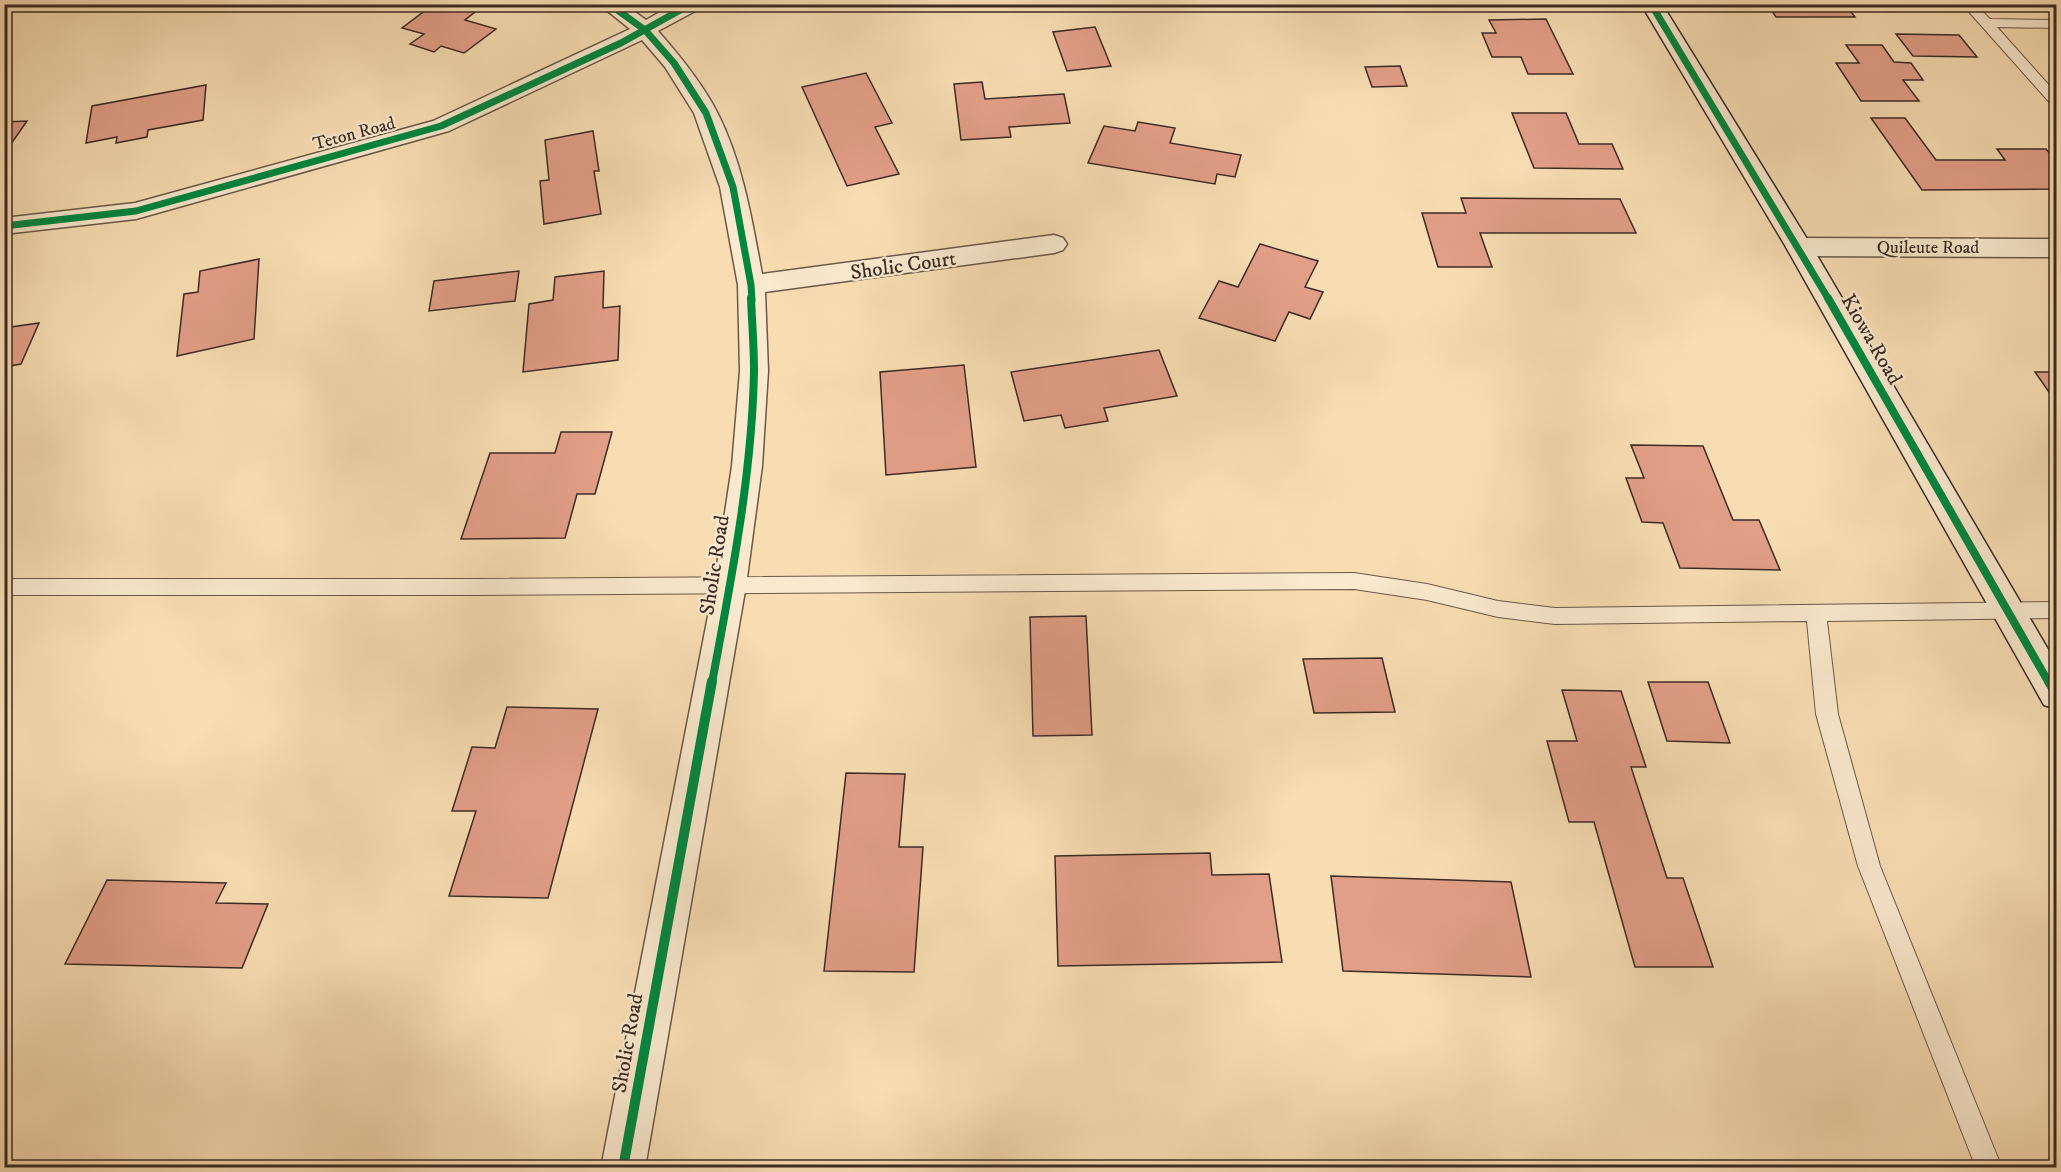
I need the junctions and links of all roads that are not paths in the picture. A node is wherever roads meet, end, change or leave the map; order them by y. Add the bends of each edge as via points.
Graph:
1 (609, 4) edge
2 (691, 4) edge
3 (1651, 4) edge
4 (1968, 4) edge
5 (1986, 23) junction
6 (2056, 24) edge
7 (645, 30) junction
8 (2056, 101) edge
9 (4, 226) edge
10 (1054, 244) dead end
11 (1799, 247) junction
12 (2056, 248) edge
13 (751, 285) junction
14 (730, 585) junction
15 (4, 587) edge
16 (2008, 610) junction
17 (2056, 610) edge
18 (1816, 613) junction
19 (2056, 694) edge
20 (623, 1167) edge
21 (1989, 1167) edge

1 - 7 street, Sholic Road
2 - 7 street, Teton Road
3 - 11 street, Kiowa Road
4 - 5 lane
5 - 6 lane
5 - 8 lane
7 - 9 street, Teton Road via 441,126 136,211
7 - 13 street, Sholic Road via 674,63 706,113 733,188
10 - 13 street, Sholic Court
11 - 12 street, Quileute Road
11 - 16 street, Kiowa Road
13 - 14 street, Sholic Road via 754,371 747,466
14 - 15 lane
14 - 18 lane via 1354,581 1427,592 1497,609 1555,616
14 - 20 street, Sholic Road
16 - 17 lane
16 - 18 lane
16 - 19 street, Kiowa Road
18 - 21 lane via 1827,714 1869,866

